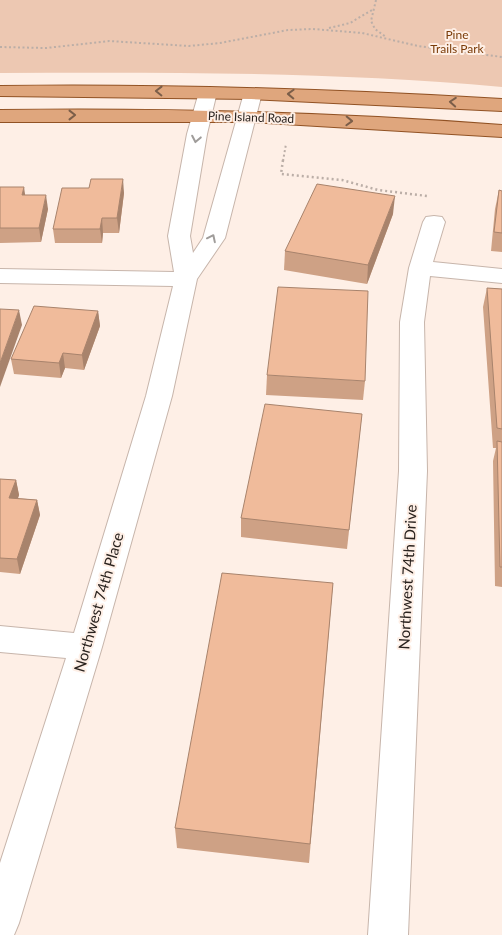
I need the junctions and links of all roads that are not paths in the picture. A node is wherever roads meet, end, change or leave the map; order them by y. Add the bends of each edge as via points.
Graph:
1 (0, 90) edge
2 (208, 92) junction
3 (253, 93) junction
4 (502, 105) edge
5 (0, 116) edge
6 (202, 116) junction
7 (248, 116) junction
8 (502, 131) edge
9 (433, 209) road end
10 (420, 268) junction
11 (0, 276) edge
12 (502, 276) edge
13 (186, 279) junction
14 (0, 639) edge
15 (86, 647) junction
16 (0, 923) edge
17 (388, 935) edge

2 -> 1 main road, Pine Island Road
2 - 3 main road, Pine Island Road
2 - 6 street, Northwest 74th Place
4 -> 3 main road, Pine Island Road
3 - 7 street, Northwest 74th Place
5 -> 6 main road, Pine Island Road
6 - 7 main road, Pine Island Road
6 -> 13 street, Northwest 74th Place via 179,236
7 -> 8 main road, Pine Island Road via 398,122
13 -> 7 street, Northwest 74th Place via 214,238
9 - 10 street, Northwest 74th Drive
10 - 12 street
10 - 17 street, Northwest 74th Drive via 412,322 412,471
11 - 13 street
13 - 15 street, Northwest 74th Place via 159,396
14 - 15 street
15 - 16 street, Northwest 74th Place

